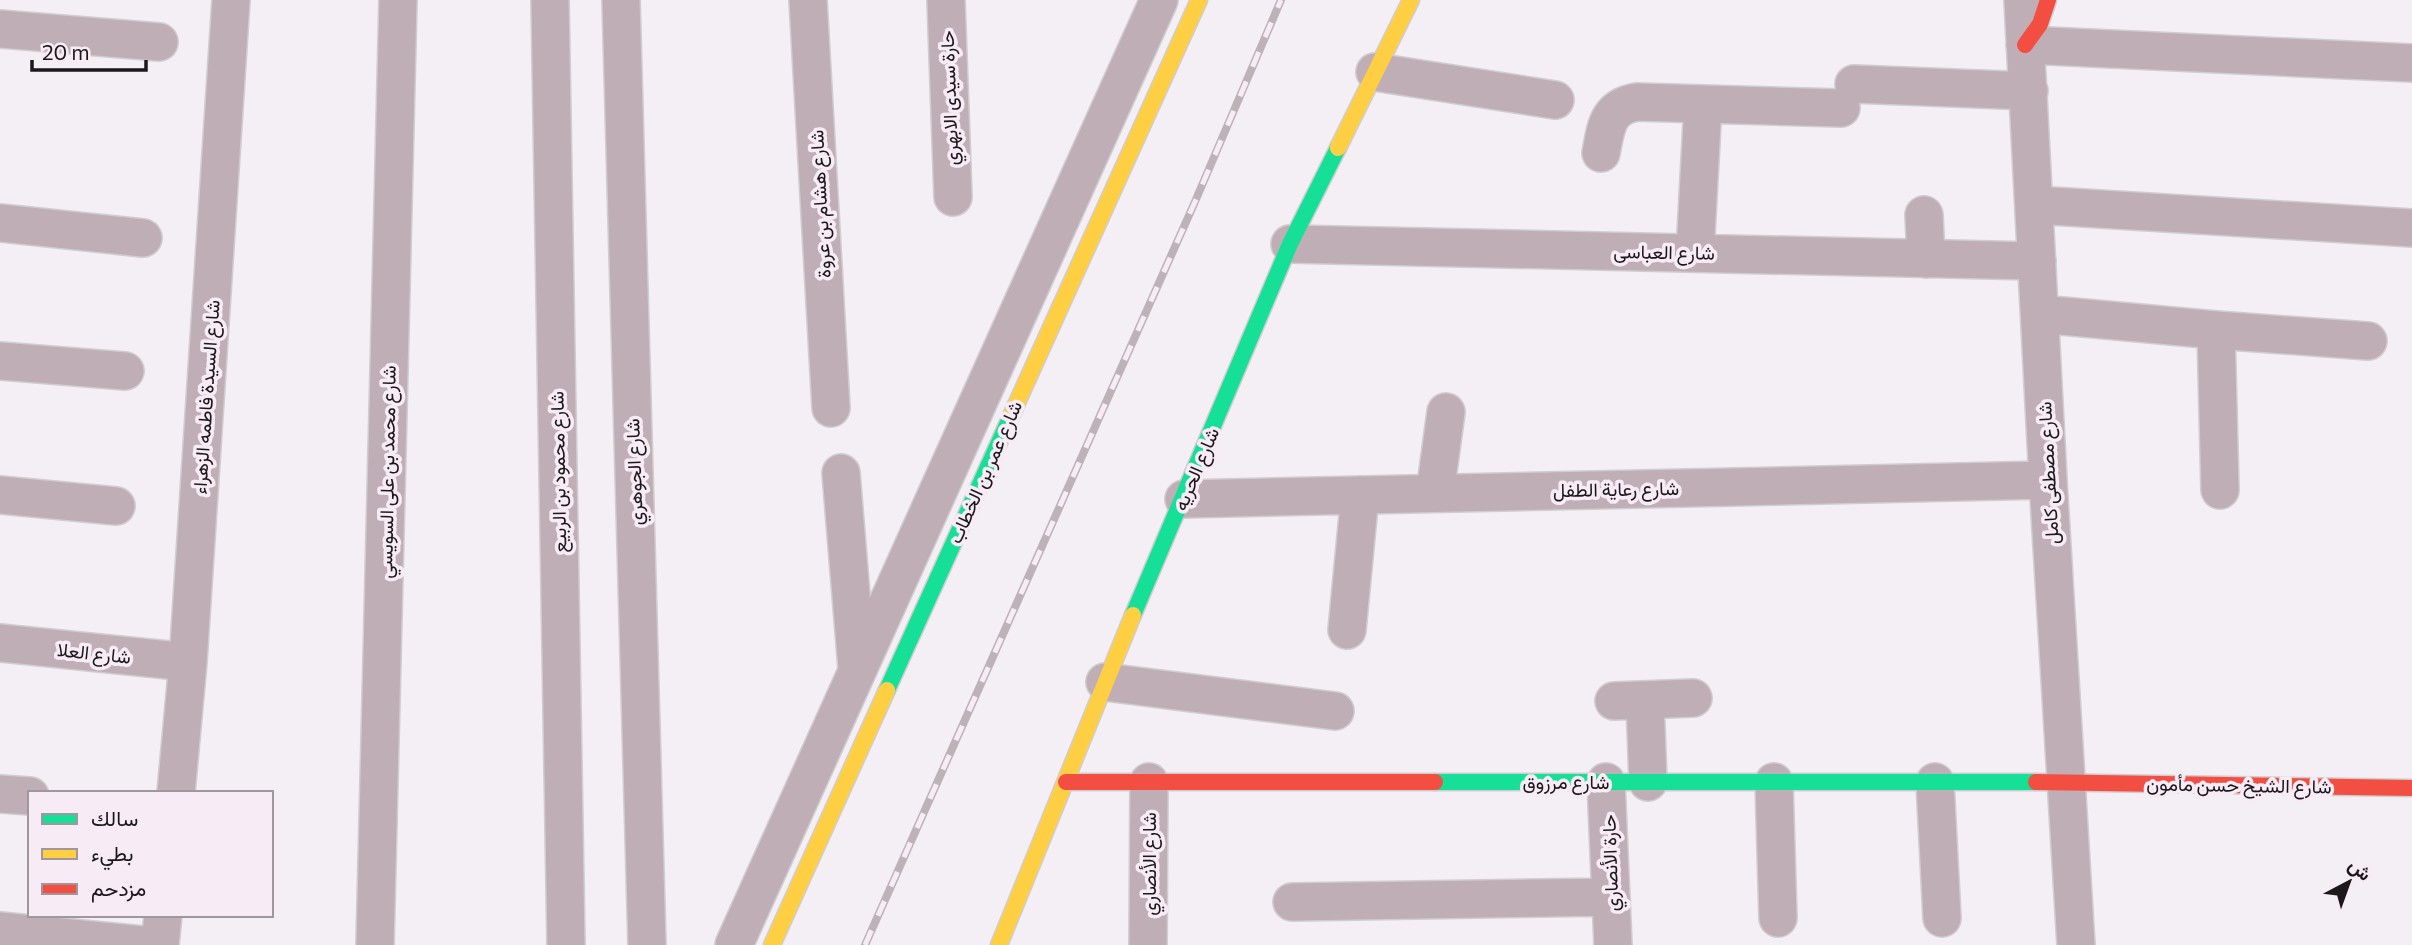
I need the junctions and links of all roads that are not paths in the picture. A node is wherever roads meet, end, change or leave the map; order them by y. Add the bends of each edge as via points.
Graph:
1 (231, 0) edge
2 (398, 0) edge
3 (550, 0) edge
4 (621, 0) edge
5 (808, 0) edge
6 (946, 0) edge
7 (1159, 0) edge
8 (1199, 0) edge
9 (1411, 0) edge
10 (2023, 0) edge
11 (2048, 0) edge
12 (1387, 13) dead end
13 (0, 29) edge
14 (159, 42) dead end
15 (2025, 45) junction
16 (2412, 63) edge
17 (1375, 72) junction
18 (2028, 91) junction
19 (1555, 100) dead end
20 (1703, 104) junction
21 (1601, 153) dead end
22 (953, 197) dead end
23 (2035, 205) junction
24 (1924, 215) dead end
25 (0, 223) edge
26 (2412, 228) edge
27 (143, 238) dead end
28 (1290, 244) junction
29 (1695, 253) junction
30 (1926, 259) junction
31 (2037, 261) junction
32 (2040, 314) junction
33 (2217, 330) junction
34 (2368, 341) dead end
35 (0, 361) edge
36 (125, 371) dead end
37 (831, 408) dead end
38 (1446, 412) dead end
39 (841, 473) dead end
40 (2048, 480) junction
41 (2220, 490) dead end
42 (1435, 493) junction
43 (0, 495) edge
44 (1360, 495) junction
45 (1184, 499) junction
46 (116, 506) dead end
47 (1347, 630) dead end
48 (0, 643) edge
49 (188, 662) junction
50 (858, 671) junction
51 (1105, 682) junction
52 (1693, 698) dead end
53 (1335, 711) dead end
54 (1066, 782) junction
55 (1149, 782) junction
56 (1606, 782) junction
57 (1648, 782) junction
58 (1774, 782) junction
59 (1935, 782) junction
60 (2066, 782) junction
61 (2412, 789) edge
62 (176, 791) edge
63 (0, 793) edge
64 (28, 796) edge
65 (1611, 897) junction
66 (1292, 902) dead end
67 (163, 917) edge
68 (1778, 918) dead end
69 (1942, 918) dead end
70 (0, 931) edge
71 (1007, 936) edge
72 (143, 945) edge
73 (160, 945) edge
74 (375, 945) edge
75 (566, 945) edge
76 (647, 945) edge
77 (734, 945) edge
78 (772, 945) edge
79 (1148, 945) edge
80 (1613, 945) edge
81 (2076, 945) edge

1 - 49 street, شارع السيدة فاطمه الزهراء
2 - 74 street, شارع محمد بن على السويسي
3 - 75 street, شارع محمود بن الربيع
4 - 76 street, شارع الجوهري
5 - 37 street, شارع هشام بن عروة
6 - 22 street, حارة سيدى الابهري
7 - 50 street, شارع عمر بن الخطاب
8 - 78 street, شارع عمر بن الخطاب
9 - 17 street, شارع الحريه
10 - 15 street, شارع مصطفى كامل
11 - 15 street via 2038,30
12 - 17 street
13 - 14 street
15 - 16 street
15 - 18 street, شارع مصطفى كامل
17 - 19 street
17 - 28 street, شارع الحريه
18 - 20 street
18 - 23 street, شارع مصطفى كامل
20 - 21 street via 1623,104 1606,126
20 - 29 street
23 - 26 street
23 - 31 street, شارع مصطفى كامل
24 - 30 street
25 - 27 street
28 - 29 street, شارع العباسى
28 - 45 street, شارع الحريه
29 - 30 street, شارع العباسى
30 - 31 street, شارع العباسى
31 - 32 street, شارع مصطفى كامل
32 - 33 street
32 - 40 street, شارع مصطفى كامل
33 - 34 street
33 - 41 street
35 - 36 street
38 - 42 street
39 - 50 street
40 - 42 street, شارع رعاية الطفل
40 - 60 street, شارع مصطفى كامل
42 - 44 street, شارع رعاية الطفل
43 - 46 street
44 - 45 street, شارع رعاية الطفل
44 - 47 street
45 - 51 street, شارع الحريه
48 - 49 street, شارع العلا
49 - 62 street, شارع السيدة فاطمه الزهراء
50 - 77 street, شارع عمر بن الخطاب
51 - 53 street
51 - 54 street, شارع الحريه
52 - 57 street via 1629,700
54 - 55 street, شارع مرزوق
54 - 71 street, شارع الحريه
55 - 56 street, شارع مرزوق
55 - 79 street, شارع الأنصاري
56 - 57 street, شارع مرزوق
56 - 65 street, حارة الأنصاري
57 - 58 street, شارع مرزوق
58 - 59 street, شارع مرزوق
58 - 68 street
59 - 60 street, شارع مرزوق
59 - 69 street
60 - 61 street, شارع الشيخ حسن مأمون
60 - 81 street, شارع مصطفى كامل
63 - 64 street
65 - 66 street
65 - 80 street, حارة الأنصاري
67 - 73 street
70 - 72 street

